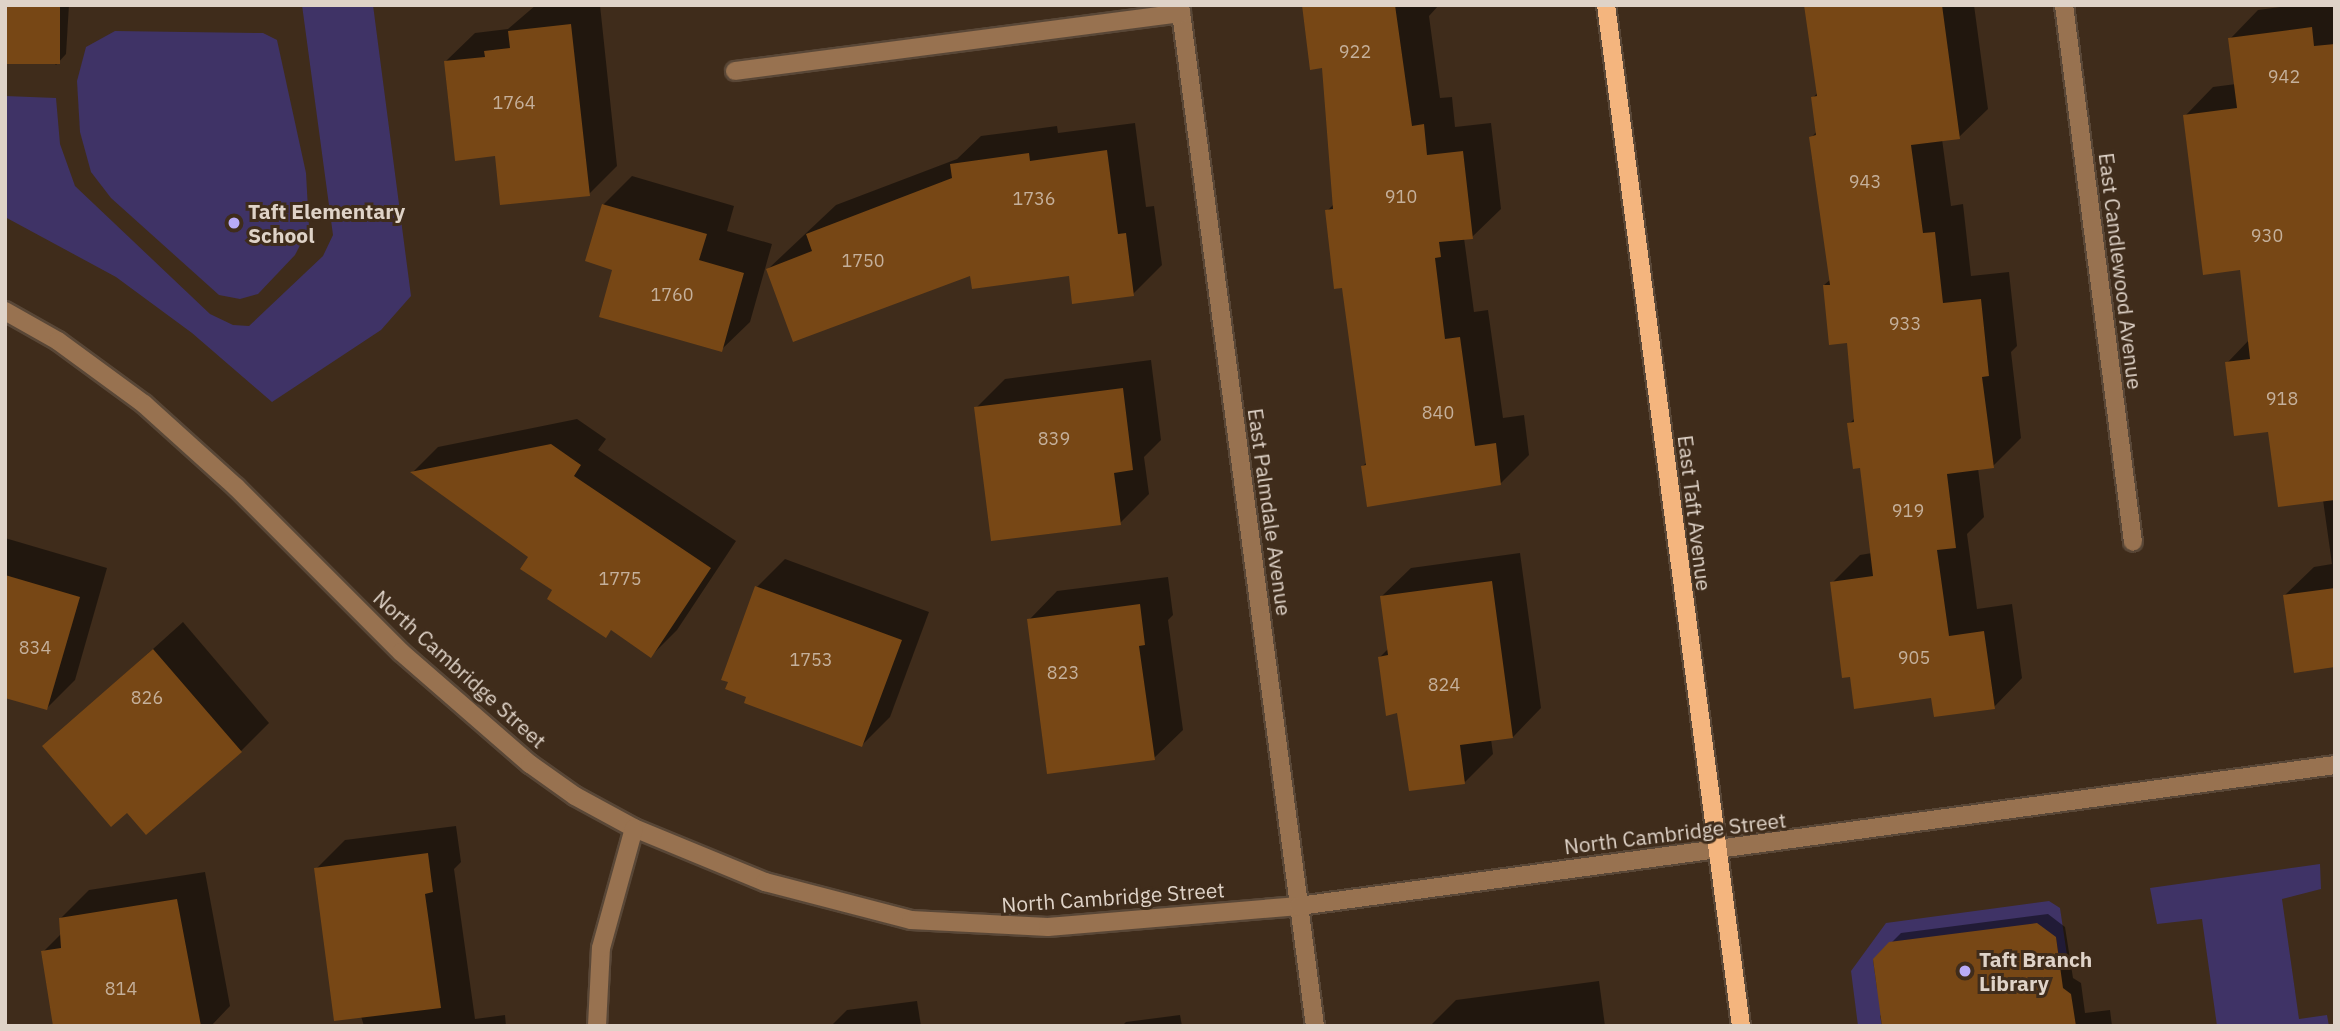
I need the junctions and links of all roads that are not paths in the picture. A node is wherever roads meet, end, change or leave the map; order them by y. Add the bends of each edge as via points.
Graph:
1 (1606, 5) edge
2 (2064, 5) edge
3 (1180, 9) edge
4 (735, 71) dead end
5 (5, 311) edge
6 (2133, 542) dead end
7 (2335, 765) edge
8 (634, 828) junction
9 (1718, 852) junction
10 (1299, 906) junction
11 (597, 1026) edge
12 (1315, 1026) edge
13 (1741, 1026) edge

1 - 9 main road, East Taft Avenue
2 - 6 street, East Candlewood Avenue
3 - 4 street
3 - 10 street, East Palmdale Avenue
5 - 8 street, North Cambridge Street via 58,341 144,404 236,487 401,652 530,764
7 - 9 street, North Cambridge Street
8 - 10 street, North Cambridge Street via 765,882 845,907 911,920 1048,927
8 - 11 street via 601,947
9 - 10 street, North Cambridge Street
9 - 13 main road, East Taft Avenue
10 - 12 street, East Palmdale Avenue

